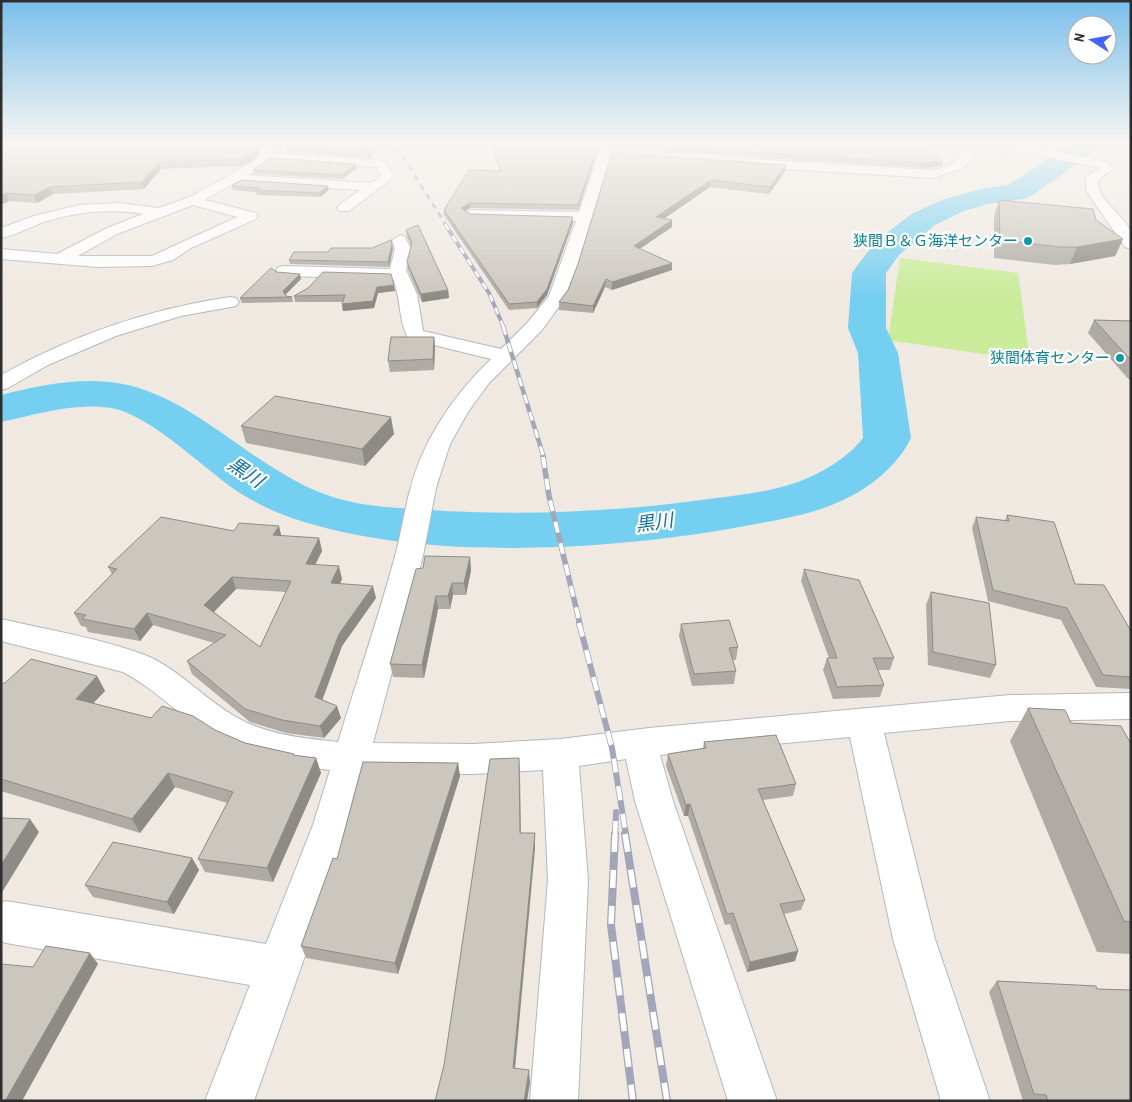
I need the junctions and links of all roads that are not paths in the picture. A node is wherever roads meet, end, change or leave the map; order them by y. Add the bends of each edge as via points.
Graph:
1 (204, 194) edge
2 (362, 194) edge
3 (593, 194) edge
4 (1096, 194) edge
5 (192, 201) junction
6 (344, 208) dead end
7 (160, 213) junction
8 (470, 214) edge
9 (585, 217) junction
10 (1, 234) edge
11 (400, 240) dead end
12 (1131, 244) edge
13 (1, 254) edge
14 (59, 259) junction
15 (284, 271) edge
16 (320, 271) junction
17 (400, 274) junction
18 (300, 291) edge
19 (230, 302) dead end
20 (506, 356) junction
21 (1, 384) edge
22 (1, 630) edge
23 (50, 641) junction
24 (22, 667) edge
25 (1122, 711) edge
26 (864, 722) junction
27 (640, 744) junction
28 (560, 754) junction
29 (352, 758) junction
30 (6, 922) dead end
31 (279, 968) junction
32 (229, 1101) edge
33 (554, 1101) edge
34 (753, 1101) edge
35 (966, 1101) edge

1 - 5 street
2 - 6 street
3 - 9 street
4 - 12 street
5 - 7 street
5 - 14 street via 252,216 185,245 167,257 152,261
7 - 10 street via 128,207 83,207
7 - 14 street via 105,234
8 - 9 street
9 - 20 street via 557,297
11 - 17 street
13 - 14 street
15 - 16 street
16 - 17 street
16 - 18 street
17 - 20 street via 408,294 416,335
19 - 21 street via 146,318 56,355
20 - 29 street via 482,379 458,410 432,459 409,556
22 - 23 street
23 - 24 street
23 - 29 street via 107,655 144,669 229,730 264,744 304,753
25 - 26 street via 1010,708
26 - 27 street
26 - 35 street via 914,939
27 - 28 street
27 - 34 street via 654,801
28 - 29 street via 474,759
28 - 33 street via 568,880
29 - 31 street via 321,857
30 - 31 street
31 - 32 street

